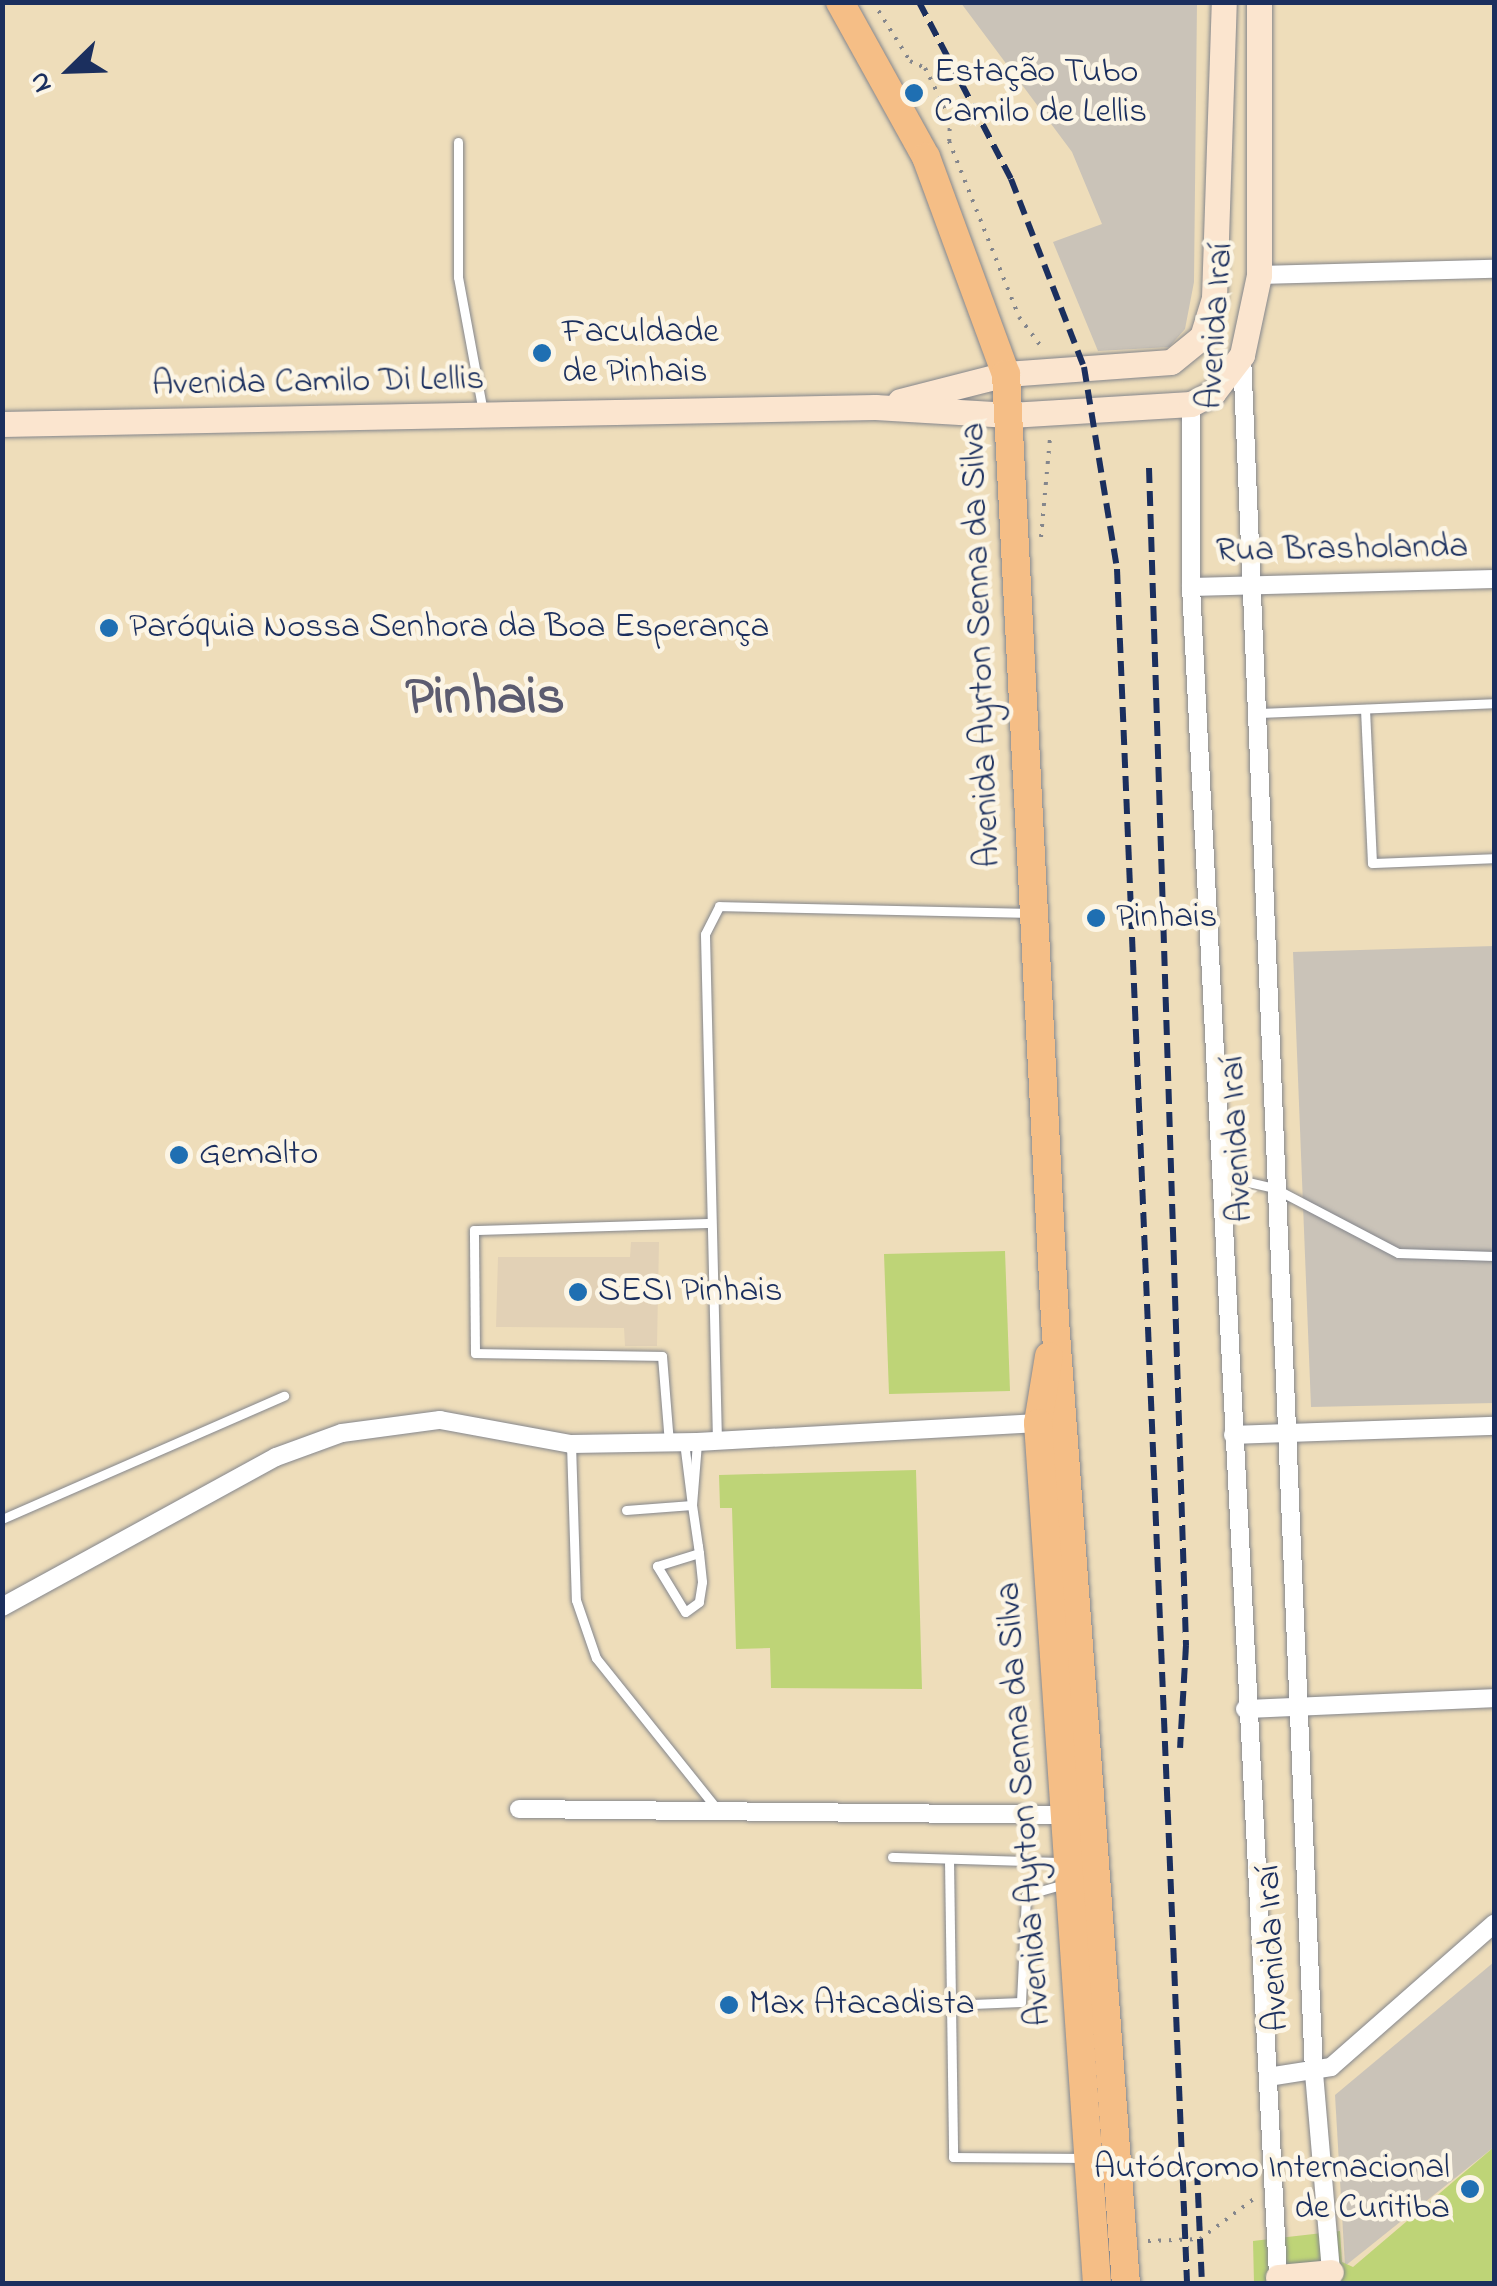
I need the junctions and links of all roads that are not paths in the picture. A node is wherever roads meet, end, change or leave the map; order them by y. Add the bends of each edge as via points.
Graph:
1 (840, 2) edge
2 (1224, 2) edge
3 (1258, 2) edge
4 (458, 142) dead end
5 (1494, 269) edge
6 (1259, 275) junction
7 (1242, 355) junction
8 (1171, 362) joint
9 (1006, 374) junction
10 (1190, 404) junction
11 (875, 407) junction
12 (483, 415) junction
13 (1010, 415) junction
14 (2, 424) edge
15 (1494, 579) edge
16 (1250, 585) junction
17 (1191, 586) junction
18 (1494, 704) edge
19 (1365, 709) junction
20 (1256, 714) junction
21 (1494, 858) edge
22 (1031, 913) junction
23 (1220, 1175) junction
24 (1274, 1188) junction
25 (711, 1223) junction
26 (1494, 1256) edge
27 (1055, 1320) junction
28 (284, 1396) dead end
29 (1038, 1423) junction
30 (1494, 1426) edge
31 (1289, 1432) junction
32 (1233, 1435) junction
33 (717, 1441) junction
34 (684, 1442) junction
35 (571, 1444) junction
36 (692, 1505) junction
37 (626, 1510) dead end
38 (2, 1519) edge
39 (699, 1553) junction
40 (2, 1607) edge
41 (1494, 1698) edge
42 (1298, 1706) junction
43 (1244, 1709) junction
44 (716, 1808) junction
45 (519, 1809) dead end
46 (1061, 1815) junction
47 (892, 1857) dead end
48 (949, 1859) junction
49 (1065, 1873) junction
50 (1096, 1873) junction
51 (1494, 1924) edge
52 (948, 2005) junction
53 (1314, 2073) junction
54 (1268, 2077) junction
55 (1087, 2158) junction
56 (1332, 2278) edge
57 (1279, 2280) edge
58 (1097, 2284) edge
59 (1126, 2284) edge

1 - 9 main road, Avenida Ayrton Senna da Silva via 926,157
2 - 8 main road, Avenida Iraí via 1214,298 1202,337
3 - 6 main road, Avenida Iraí
4 - 12 lane via 458,277
5 - 6 street
6 - 7 main road, Avenida Iraí
7 - 10 main road
7 - 16 street, Avenida Iraí
8 - 9 main road, Avenida Camilo Di Lellis
9 - 11 main road, Avenida Camilo Di Lellis
9 - 13 main road, Avenida Ayrton Senna da Silva
10 - 13 main road, Avenida Camilo Di Lellis
10 - 17 street, Avenida Iraí
11 - 12 main road, Avenida Camilo Di Lellis
11 - 13 main road, Avenida Camilo Di Lellis
12 - 14 main road, Avenida Camilo Di Lellis
13 - 22 main road, Avenida Ayrton Senna da Silva
15 - 16 street, Rua Brasholanda
16 - 17 street, Rua Brasholanda
16 - 20 street, Avenida Iraí
17 - 23 street, Avenida Iraí
18 - 19 lane
19 - 20 lane
19 - 21 lane via 1372,863
20 - 24 street, Avenida Iraí
22 - 25 lane via 720,906 705,934
22 - 27 main road, Avenida Ayrton Senna da Silva
23 - 24 lane
23 - 32 street, Avenida Iraí
24 - 26 lane via 1398,1253
24 - 31 street, Avenida Iraí
25 - 33 lane
25 - 34 lane via 474,1230 475,1353 662,1356
27 - 29 main road, Avenida Ayrton Senna da Silva
27 - 50 main road, Avenida Ayrton Senna da Silva
28 - 38 lane
29 - 33 street
29 - 46 main road, Avenida Ayrton Senna da Silva
30 - 31 street
31 - 32 street
31 - 42 street, Avenida Iraí
32 - 43 street, Avenida Iraí
33 - 34 street
34 - 35 street
34 - 36 lane
34 - 36 lane
35 - 40 street via 440,1420 342,1433 230,1481
35 - 44 lane via 576,1600 596,1658
36 - 37 lane
36 - 39 lane
39 - 39 lane via 699,1602 685,1612 657,1566
41 - 42 street
42 - 43 street
42 - 53 street, Avenida Iraí
43 - 54 street, Avenida Iraí
44 - 45 street
44 - 46 street
46 - 49 main road, Avenida Ayrton Senna da Silva
47 - 48 lane
48 - 49 lane
48 - 52 lane
49 - 50 lane
49 - 50 lane
49 - 52 lane via 1026,1895 1021,2002
49 - 55 main road, Avenida Ayrton Senna da Silva
50 - 59 main road, Avenida Ayrton Senna da Silva
51 - 53 street
52 - 55 lane via 952,2157
53 - 54 street
53 - 56 street, Avenida Iraí
54 - 57 street, Avenida Iraí
55 - 58 main road, Avenida Ayrton Senna da Silva
56 - 57 main road

